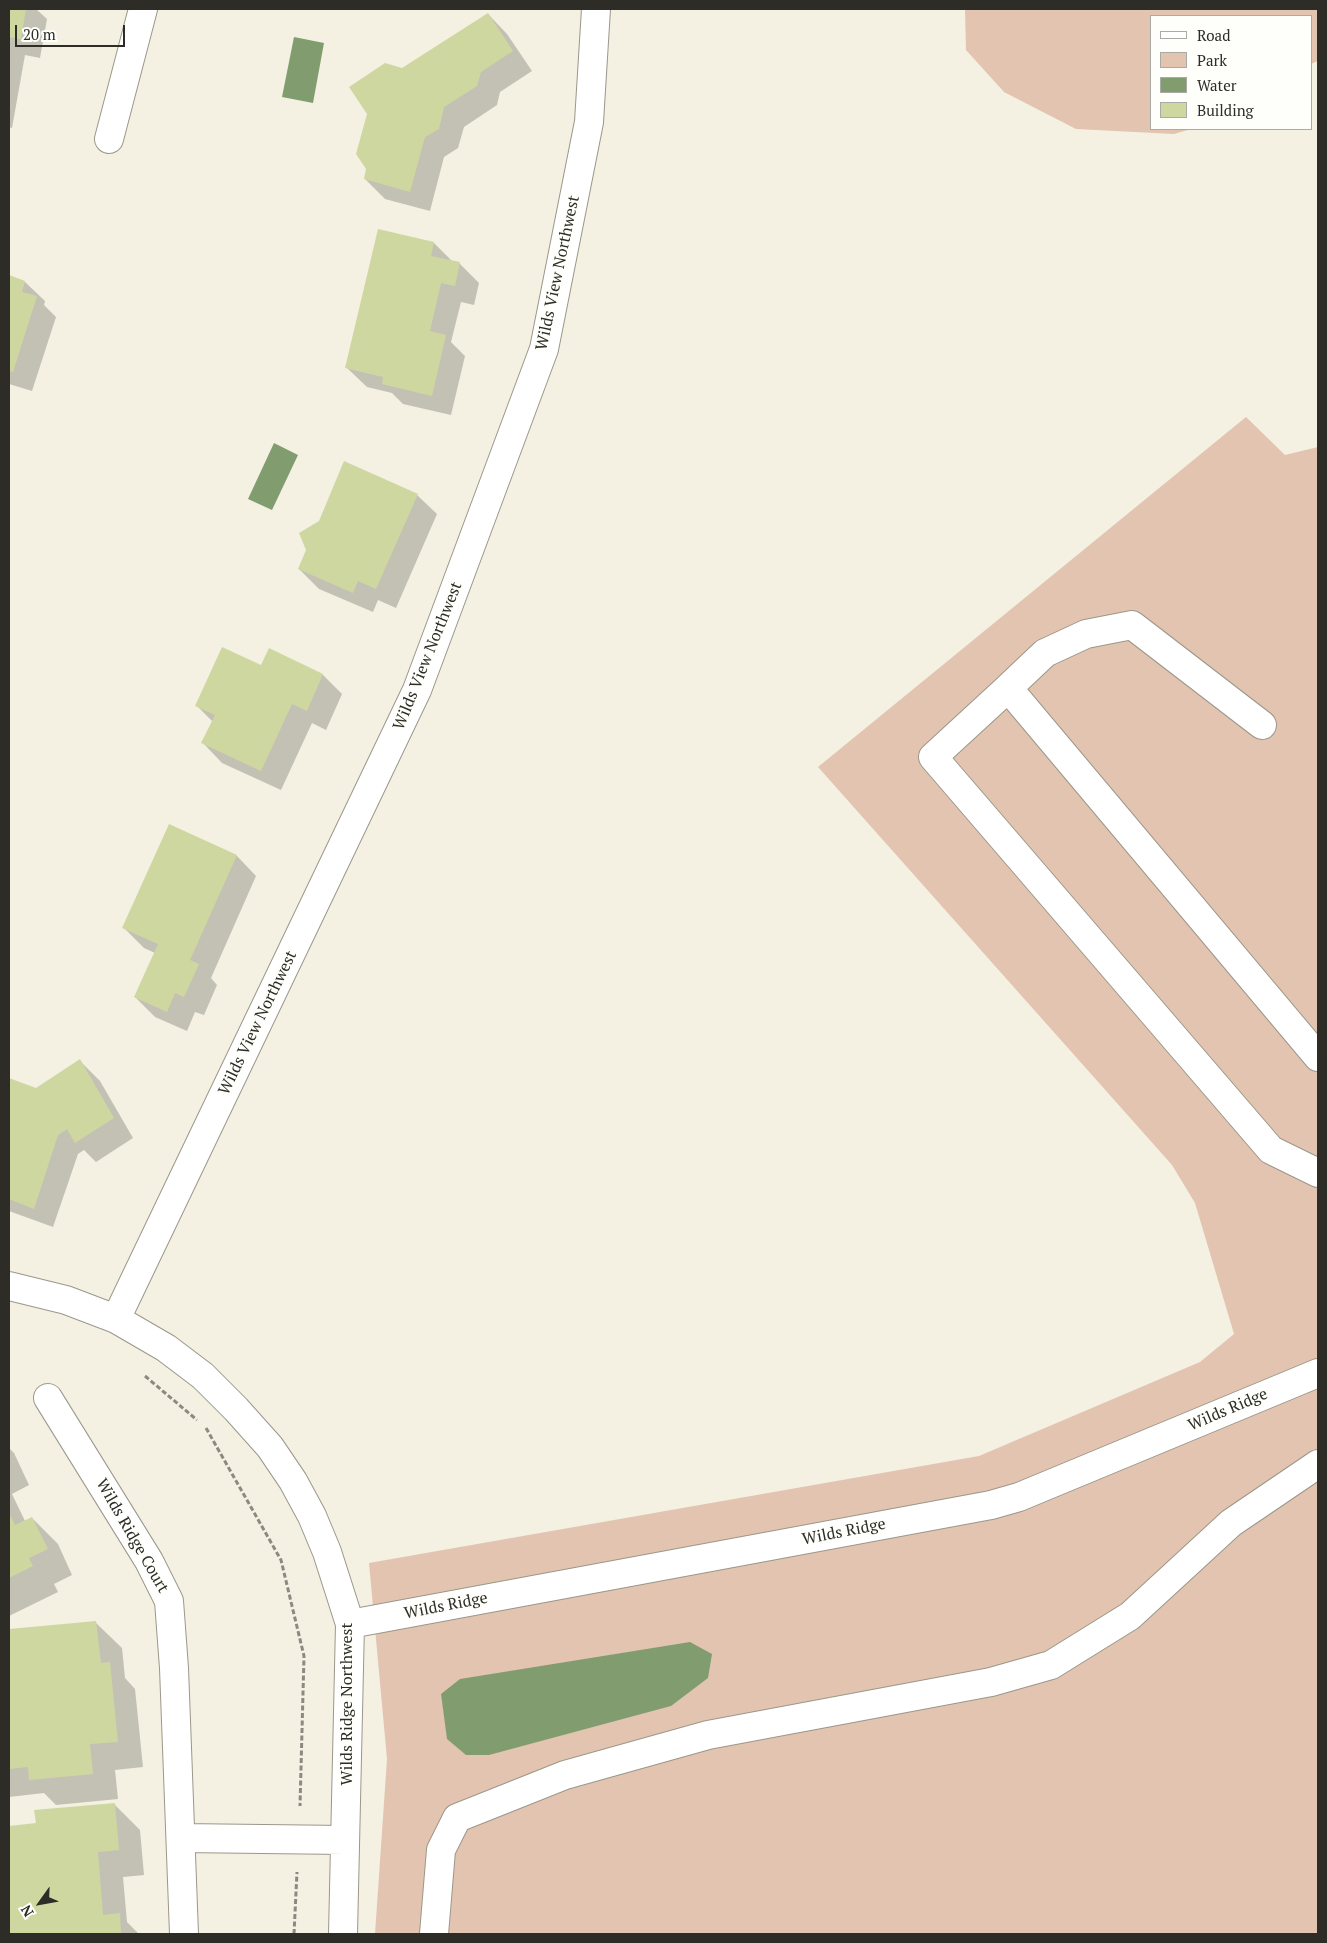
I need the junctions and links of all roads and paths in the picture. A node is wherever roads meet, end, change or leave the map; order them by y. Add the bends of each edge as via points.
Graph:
1 (143, 9) edge
2 (596, 9) edge
3 (109, 139) dead end
4 (1008, 688) junction
5 (1262, 725) dead end
6 (1318, 1057) edge
7 (1318, 1173) edge
8 (9, 1286) edge
9 (116, 1319) junction
10 (1318, 1373) edge
11 (144, 1376) dead end
12 (48, 1398) dead end
13 (198, 1421) dead end
14 (205, 1427) dead end
15 (1318, 1464) edge
16 (350, 1624) junction
17 (181, 1838) junction
18 (299, 1839) junction
19 (345, 1840) junction
20 (184, 1934) edge
21 (294, 1934) edge
22 (343, 1934) edge
23 (434, 1934) edge

1 - 3 street
2 - 9 street, Wilds View Northwest via 589,122 544,349 417,690
4 - 5 street via 1045,653 1086,634 1132,625
4 - 6 street
4 - 7 street via 933,757 1271,1150
8 - 9 street, Wilds Ridge Northwest via 66,1300
9 - 16 street, Wilds Ridge Northwest via 166,1348 204,1376 270,1447 312,1516
10 - 16 street, Wilds Ridge via 1019,1497 991,1505
11 - 13 path
12 - 17 street, Wilds Ridge Court via 149,1561 169,1601
14 - 18 path via 281,1560 304,1656
15 - 23 street via 1230,1523 1130,1616 1051,1665 991,1682 708,1735 565,1775 457,1818 441,1850
16 - 19 street, Wilds Ridge Northwest
17 - 18 street
17 - 20 street, Wilds Ridge Court
18 - 19 street
18 - 21 path
19 - 22 street, Wilds Ridge Northwest

